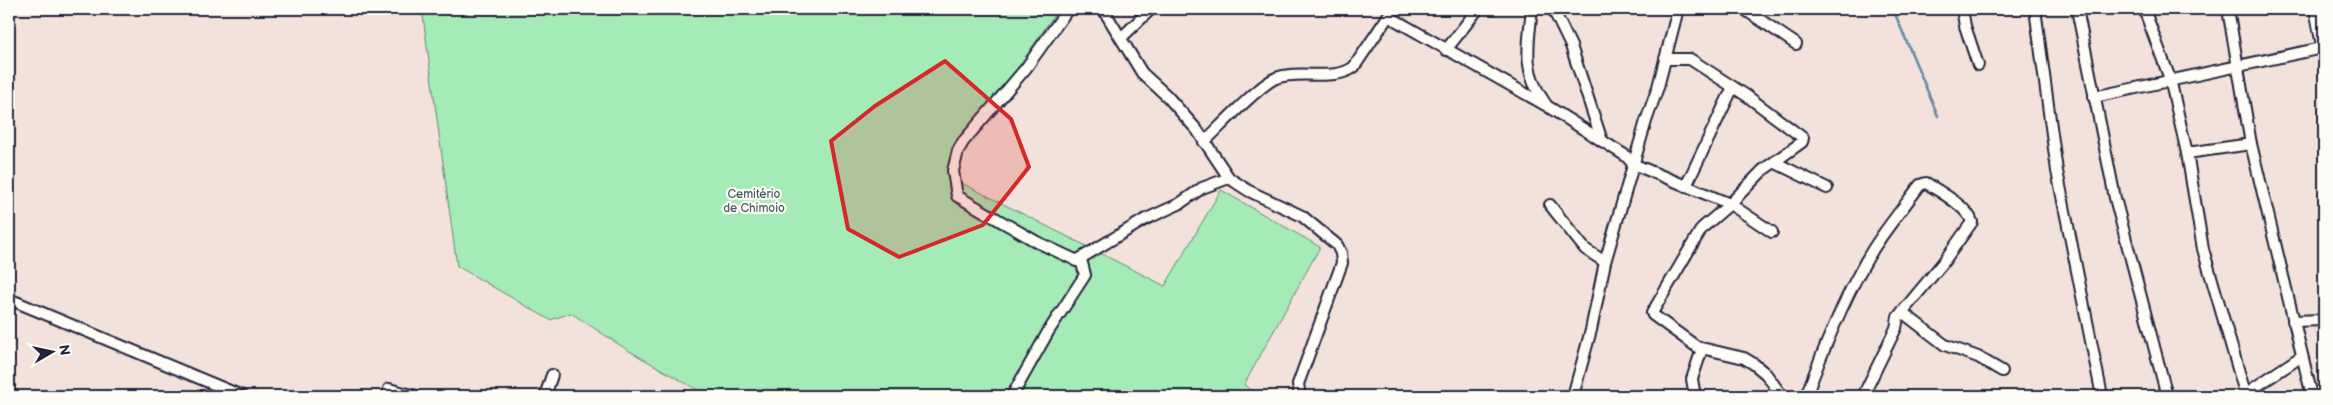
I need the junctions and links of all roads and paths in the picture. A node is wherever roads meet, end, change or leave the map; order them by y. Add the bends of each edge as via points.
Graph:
1 (1068, 9) edge
2 (1103, 9) edge
3 (1151, 9) edge
4 (1478, 9) edge
5 (1532, 9) edge
6 (1553, 9) edge
7 (1678, 9) edge
8 (1744, 9) edge
9 (1962, 9) edge
10 (2035, 9) edge
11 (2077, 9) edge
12 (2144, 9) edge
13 (2228, 9) edge
14 (2315, 9) edge
15 (1391, 12) edge
16 (1121, 38) junction
17 (1796, 44) dead end
18 (1446, 50) junction
19 (2323, 52) edge
20 (1665, 59) junction
21 (1978, 65) dead end
22 (2239, 66) junction
23 (2170, 79) junction
24 (1733, 87) junction
25 (2094, 97) junction
26 (1547, 106) junction
27 (1602, 141) junction
28 (1204, 142) junction
29 (2251, 144) junction
30 (2187, 153) junction
31 (1776, 163) junction
32 (1633, 164) junction
33 (1229, 178) junction
34 (1686, 186) junction
35 (1827, 188) dead end
36 (1730, 204) junction
37 (1550, 206) dead end
38 (1772, 232) dead end
39 (1076, 261) junction
40 (1604, 262) junction
41 (9, 298) edge
42 (1902, 312) junction
43 (2324, 320) edge
44 (2293, 321) junction
45 (1702, 349) junction
46 (2302, 356) junction
47 (2002, 371) dead end
48 (552, 376) dead end
49 (389, 389) dead end
50 (2244, 395) edge
51 (242, 396) edge
52 (416, 396) edge
53 (545, 396) edge
54 (1012, 396) edge
55 (1300, 396) edge
56 (1573, 396) edge
57 (1695, 396) edge
58 (1782, 396) edge
59 (1806, 396) edge
60 (1863, 396) edge
61 (2102, 396) edge
62 (2167, 396) edge
63 (2312, 396) edge

1 - 39 street via 1026,68 963,142 953,171 957,196
2 - 16 street
3 - 16 street
4 - 18 street
5 - 26 street via 1529,73
6 - 27 street via 1571,46
7 - 20 street
8 - 17 street
9 - 21 street
10 - 61 street via 2057,171
11 - 25 street
12 - 23 street
13 - 22 street
14 - 19 street
15 - 18 street
15 - 28 street via 1348,72 1276,78
16 - 28 street via 1142,73 1177,107
18 - 26 street
19 - 22 street
20 - 24 street via 1690,59
20 - 32 street
22 - 23 street
22 - 29 street
23 - 25 street
23 - 30 street
24 - 31 street via 1801,135 1802,142
24 - 34 street
25 - 62 street via 2115,198
26 - 27 street
27 - 32 street
28 - 33 street
29 - 30 street
29 - 44 street
30 - 50 street via 2203,249
31 - 35 street
31 - 36 street via 1763,170
32 - 34 street
32 - 40 street
33 - 39 street via 1202,188
33 - 55 street via 1302,216 1337,245 1341,253 1342,263 1298,384
34 - 36 street
36 - 38 street
36 - 45 street via 1698,233 1652,310 1652,315
37 - 40 street via 1585,250
39 - 54 street via 1082,263 1084,275
40 - 56 street
41 - 51 street
42 - 47 street via 1940,342 1978,357
42 - 59 street via 1972,222 1948,196 1926,183 1920,185 1861,268
42 - 60 street
43 - 44 street
44 - 46 street
45 - 57 street via 1692,379
45 - 58 street via 1744,358 1766,374
46 - 50 street
46 - 63 street
48 - 53 street
49 - 52 street

